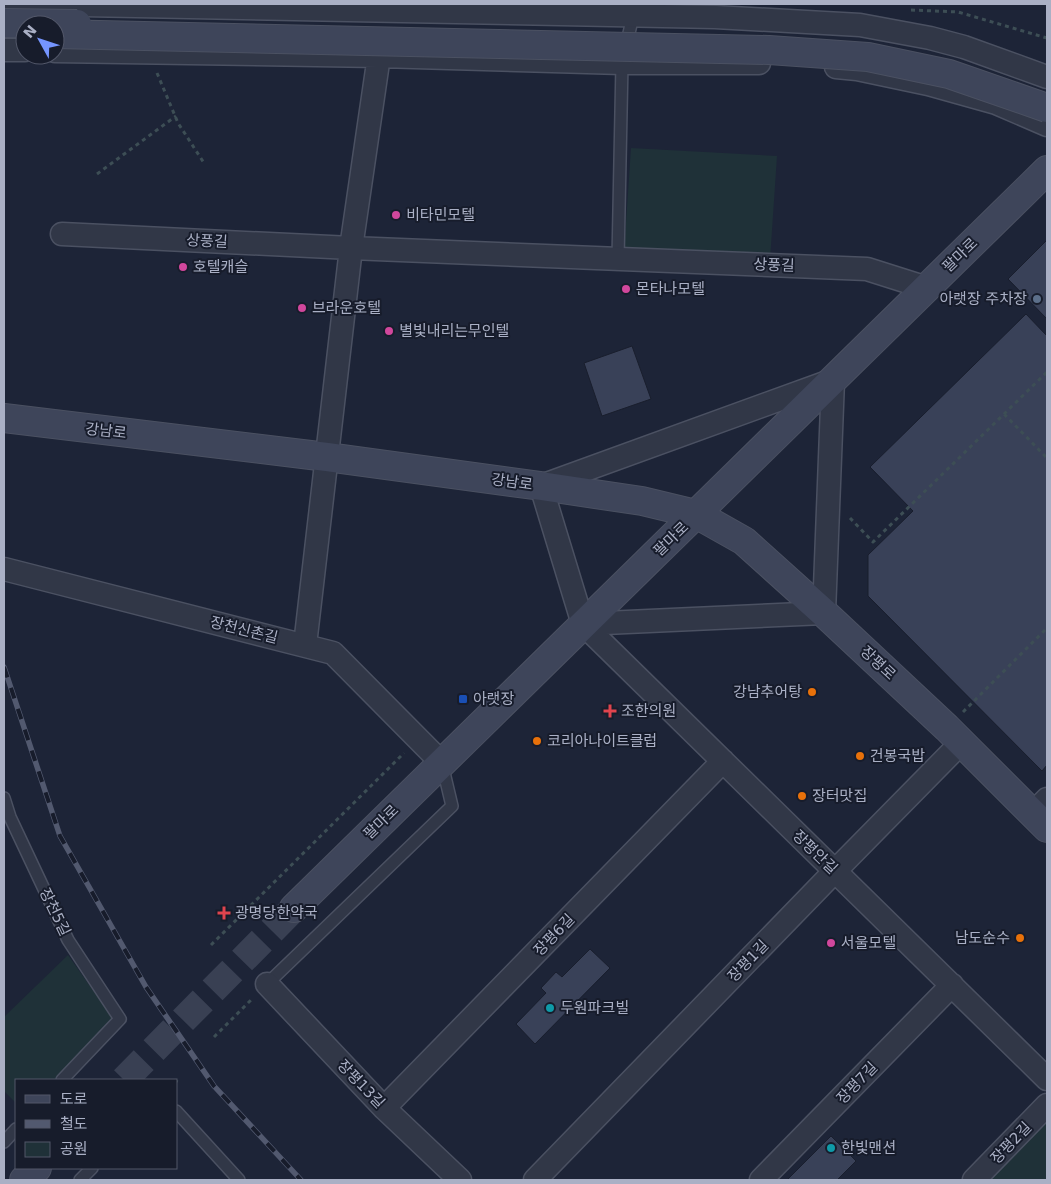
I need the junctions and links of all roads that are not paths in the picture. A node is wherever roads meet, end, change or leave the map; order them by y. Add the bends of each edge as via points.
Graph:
1 (385, 12) junction
2 (4, 14) edge
3 (632, 16) junction
4 (4, 23) edge
5 (65, 34) edge
6 (65, 51) edge
7 (379, 56) junction
8 (622, 63) junction
9 (1047, 78) edge
10 (1047, 96) edge
11 (1047, 108) edge
12 (1047, 125) edge
13 (1047, 170) edge
14 (62, 234) dead end
15 (351, 248) junction
16 (618, 259) junction
17 (927, 288) junction
18 (833, 380) junction
19 (4, 418) edge
20 (327, 457) junction
21 (541, 486) junction
22 (696, 514) junction
23 (4, 569) edge
24 (824, 613) junction
25 (583, 624) junction
26 (305, 645) junction
27 (954, 735) junction
28 (723, 761) junction
29 (442, 763) junction
30 (4, 798) edge
31 (1043, 814) edge
32 (835, 871) junction
33 (294, 908) tunnel mouth
34 (267, 984) joint
35 (952, 985) junction
36 (63, 1079) edge
37 (1047, 1079) edge
38 (1047, 1105) edge
39 (384, 1108) junction
40 (178, 1112) edge
41 (15, 1130) edge
42 (4, 1142) edge
43 (36, 1169) edge
44 (91, 1169) edge
45 (24, 1180) edge
46 (80, 1180) edge
47 (239, 1180) edge
48 (460, 1180) edge
49 (535, 1180) edge
50 (762, 1180) edge
51 (974, 1180) edge

1 - 2 street via 29,4 13,5
1 - 3 street
1 - 7 street
3 - 8 lane
3 - 9 street via 860,25 930,38
4 - 10 main road, bridge via 769,40 870,48 942,60
5 - 11 main road, bridge via 769,50 868,58 940,72
6 - 7 street
7 - 8 street
7 - 15 street
8 - 12 street via 778,63 857,69 996,103
8 - 16 lane
13 - 17 main road, 팔마로
14 - 15 street, 상풍길
15 - 16 street, 상풍길
15 - 20 street
16 - 17 street, 상풍길 via 866,269
17 - 18 main road, 팔마로
18 - 21 street
18 - 22 main road, 팔마로
18 - 24 street
19 - 20 main road, 강남로
20 - 21 main road, 강남로
20 - 26 street
21 - 22 main road, 강남로 via 642,501
21 - 25 street
22 - 24 main road, 장평로 via 744,542
22 - 25 main road, 팔마로
23 - 26 street, 장천신촌길
24 - 25 street
24 - 27 main road, 장평로
25 - 28 street, 장평안길
25 - 29 main road, 팔마로
26 - 29 street, 장천신촌길 via 334,653
27 - 31 main road, 장평로
27 - 32 street, 장평1길
28 - 32 street, 장평안길
28 - 39 street, 장평6길
29 - 33 main road, 팔마로
29 - 34 lane via 452,806
30 - 36 lane, 장천5길 via 68,940 120,1019
32 - 35 street, 장평안길
32 - 49 street, 장평1길
34 - 39 street, 장평13길
35 - 37 street, 장평안길
35 - 50 street, 장평7길
38 - 51 street, 장평2길
39 - 48 street, 장평13길
40 - 47 lane
41 - 42 lane
43 - 45 main road
44 - 46 lane

